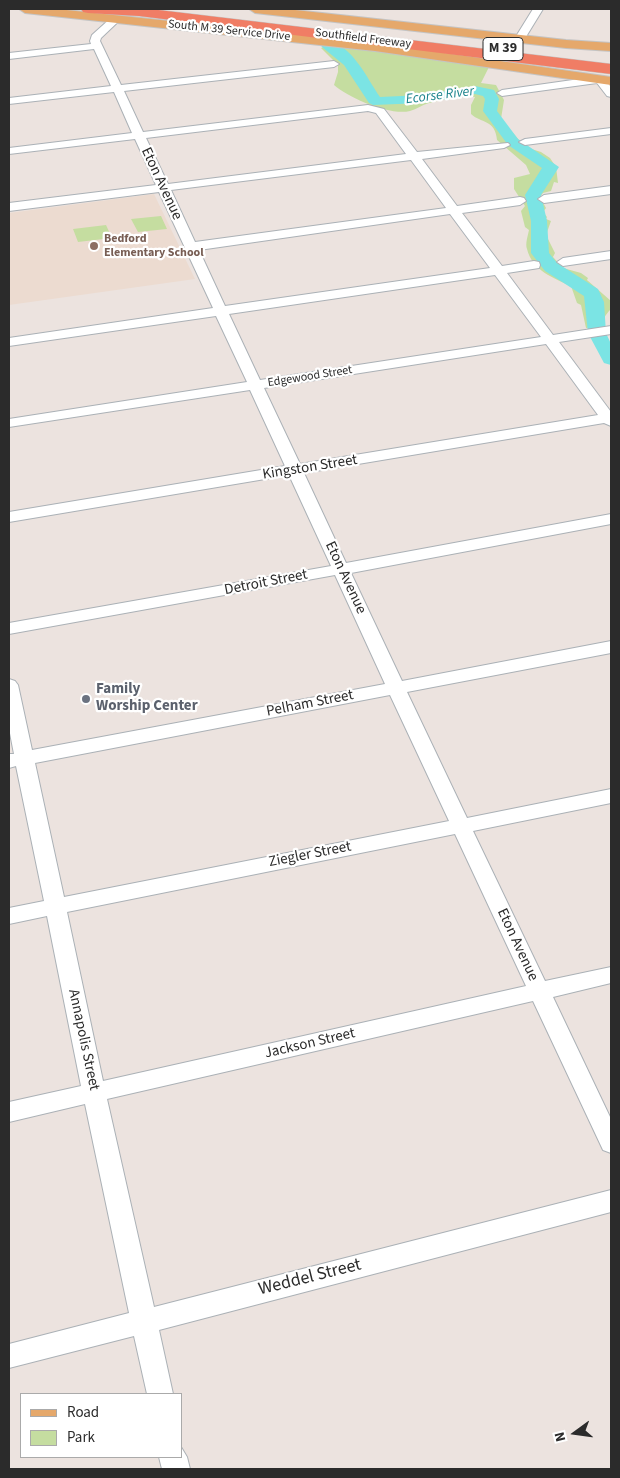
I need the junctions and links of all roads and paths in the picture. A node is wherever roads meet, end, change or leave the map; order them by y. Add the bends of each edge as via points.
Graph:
1 (25, 9) edge
2 (88, 9) edge
3 (174, 9) edge
4 (255, 9) edge
5 (538, 9) edge
6 (318, 12) edge
7 (116, 14) edge
8 (208, 20) junction
9 (394, 35) junction
10 (520, 38) junction
11 (97, 46) junction
12 (611, 47) edge
13 (611, 53) edge
14 (9, 56) edge
15 (611, 62) edge
16 (334, 64) dead end
17 (609, 76) edge
18 (117, 89) junction
19 (502, 93) dead end
20 (611, 94) edge
21 (9, 101) edge
22 (611, 131) edge
23 (139, 136) junction
24 (525, 142) dead end
25 (504, 145) dead end
26 (9, 151) edge
27 (414, 156) junction
28 (163, 188) junction
29 (611, 190) edge
30 (544, 199) dead end
31 (520, 201) dead end
32 (9, 207) edge
33 (454, 210) junction
34 (190, 246) junction
35 (611, 255) edge
36 (563, 262) dead end
37 (534, 265) dead end
38 (497, 271) junction
39 (221, 312) junction
40 (610, 330) edge
41 (548, 339) junction
42 (9, 342) edge
43 (255, 386) junction
44 (610, 419) edge
45 (9, 423) edge
46 (295, 471) junction
47 (9, 517) edge
48 (611, 519) edge
49 (340, 568) junction
50 (9, 628) edge
51 (611, 647) edge
52 (9, 685) edge
53 (396, 688) junction
54 (16, 760) edge
55 (611, 796) edge
56 (462, 826) junction
57 (55, 907) junction
58 (9, 916) edge
59 (611, 975) edge
60 (540, 992) junction
61 (94, 1093) junction
62 (9, 1112) edge
63 (611, 1143) edge
64 (611, 1201) edge
65 (144, 1320) junction
66 (9, 1356) edge
67 (160, 1393) edge

1 - 7 main road, South M 39 Service Drive
2 - 8 highway
3 - 9 highway, Southfield Freeway / M 39
4 - 6 main road
5 - 10 street
6 - 10 main road
7 - 8 highway, Southfield Freeway / M 39
7 - 11 street via 96,37
7 - 17 main road, South M 39 Service Drive
8 - 17 highway, Southfield Freeway / M 39 via 536,60
9 - 13 highway
9 - 15 highway, Southfield Freeway / M 39
10 - 12 main road
11 - 14 street
11 - 18 street, Eton Avenue
16 - 18 street
17 - 19 street
17 - 20 street via 603,86
18 - 21 street
18 - 23 street, Eton Avenue
22 - 24 street
23 - 26 street
23 - 27 street via 374,108 380,110
23 - 28 street, Eton Avenue
25 - 27 street
27 - 28 street
27 - 33 street
28 - 32 street
28 - 34 street, Eton Avenue
29 - 30 street
31 - 33 street
33 - 34 street
33 - 38 street
34 - 39 street, Eton Avenue
35 - 36 street
37 - 38 street
38 - 39 street
38 - 41 street
39 - 42 street
39 - 43 street, Eton Avenue
40 - 41 street, Edgewood Street
41 - 43 street, Edgewood Street
41 - 44 street
43 - 45 street, Edgewood Street
43 - 46 street, Eton Avenue
44 - 46 street, Kingston Street
46 - 47 street, Kingston Street
46 - 49 street, Eton Avenue
48 - 49 street, Detroit Street
49 - 50 street, Detroit Street
49 - 53 street, Eton Avenue
51 - 53 street, Pelham Street
52 - 54 street, Annapolis Street
53 - 54 street, Pelham Street
53 - 56 street, Eton Avenue
54 - 57 street, Annapolis Street
55 - 56 street, Ziegler Street
56 - 57 street, Ziegler Street
56 - 60 street, Eton Avenue
57 - 58 street, Ziegler Street
57 - 61 street, Annapolis Street
59 - 60 street, Jackson Street
60 - 61 street, Jackson Street
60 - 63 street, Eton Avenue
61 - 62 street, Jackson Street
61 - 65 street, Annapolis Street
64 - 65 street, Weddel Street
65 - 66 street, Weddel Street
65 - 67 street, Annapolis Street

